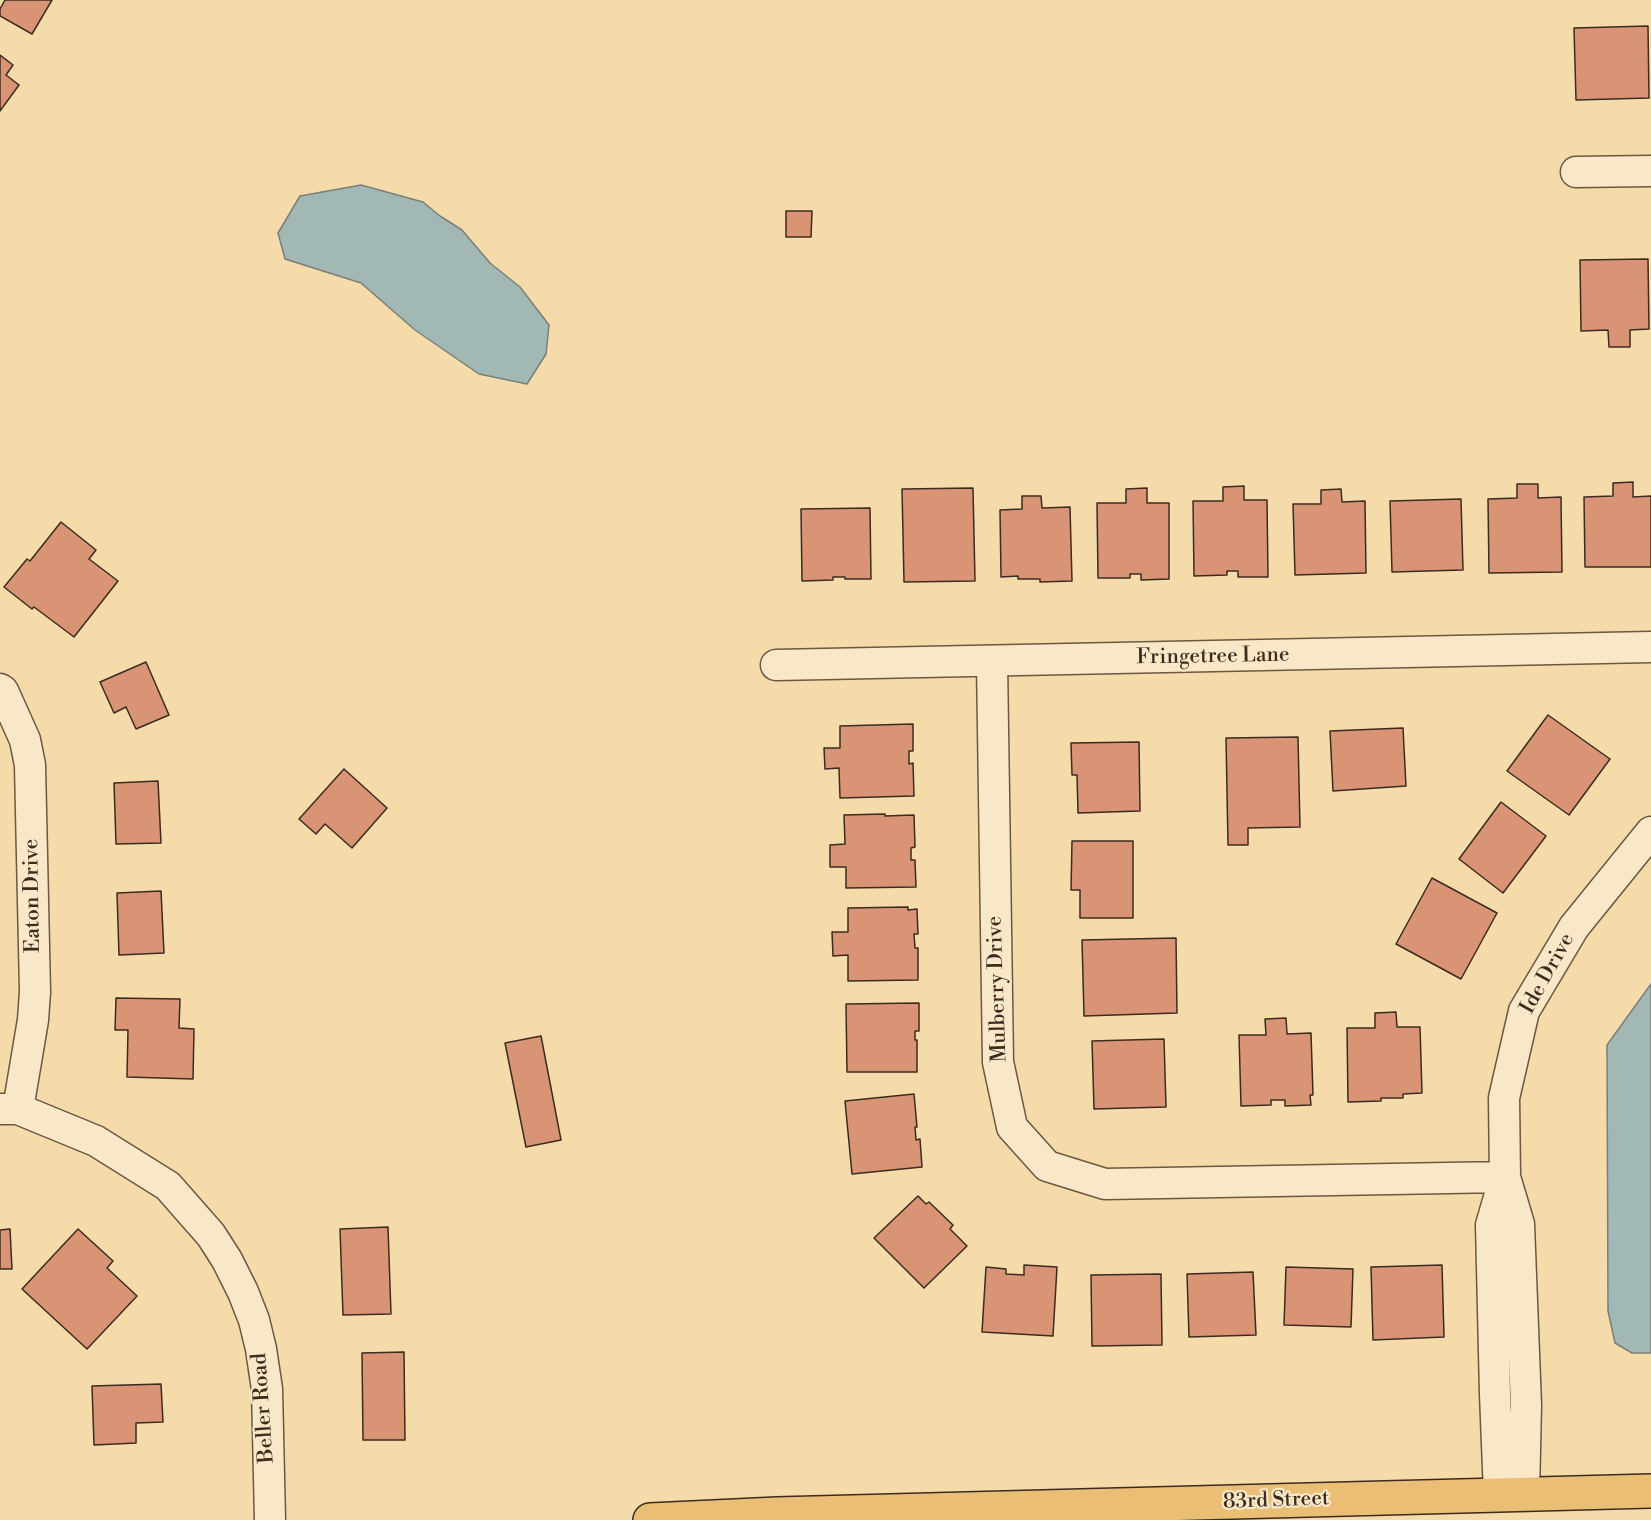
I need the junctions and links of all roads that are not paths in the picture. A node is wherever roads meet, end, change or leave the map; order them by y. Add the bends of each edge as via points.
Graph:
1 (1651, 171) edge
2 (1576, 172) dead end
3 (1651, 648) edge
4 (992, 662) junction
5 (776, 665) dead end
6 (0, 689) edge
7 (1651, 832) edge
8 (9, 1109) edge
9 (1505, 1177) junction
10 (1651, 1491) edge
11 (1512, 1494) junction
12 (270, 1520) edge
13 (650, 1520) edge

1 - 2 street
3 - 4 street, Fringetree Lane
4 - 5 street, Fringetree Lane
4 - 9 street, Mulberry Drive via 998,1062 1012,1127 1047,1166 1105,1184
6 - 8 street, Eaton Drive via 25,740 30,765 35,992 33,1020
7 - 9 street, Ide Drive via 1574,927 1524,1011 1504,1098
8 - 12 street, Beller Road via 96,1141 168,1186 211,1235 227,1260 250,1311 261,1349 267,1389
9 - 11 street, Ide Drive via 1519,1224 1526,1405
10 - 11 main road, 83rd Street
11 - 13 main road, 83rd Street

